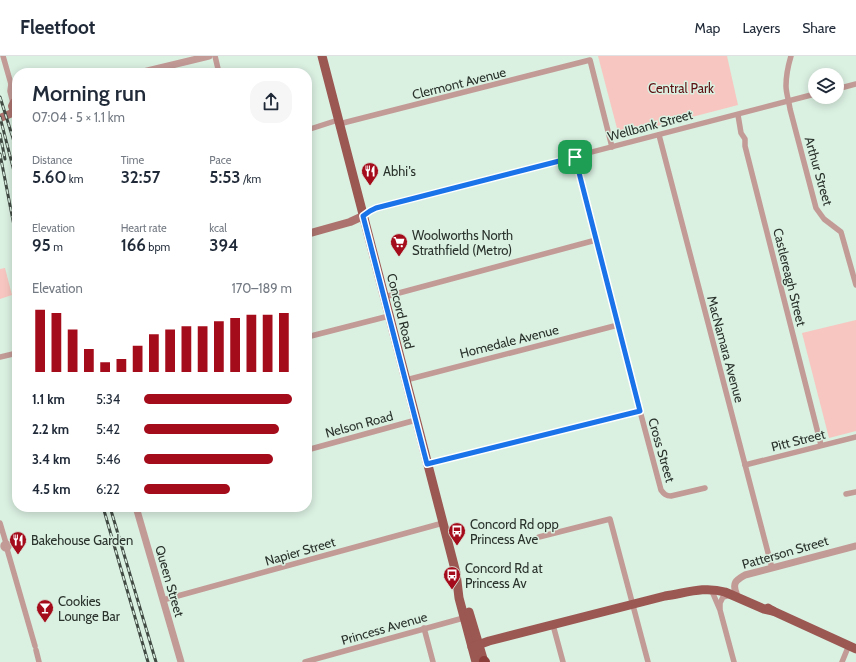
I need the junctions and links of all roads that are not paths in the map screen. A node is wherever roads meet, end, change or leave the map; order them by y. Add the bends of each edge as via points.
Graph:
1 (3, 56) edge
2 (209, 56) edge
3 (215, 56) edge
4 (322, 56) edge
5 (791, 56) edge
6 (160, 68) edge
7 (218, 68) edge
8 (11, 84) joint
9 (856, 84) edge
10 (844, 87) edge
11 (808, 96) edge
12 (12, 98) edge
13 (789, 102) junction
14 (12, 107) edge
15 (12, 108) edge
16 (0, 113) edge
17 (738, 115) junction
18 (0, 118) edge
19 (339, 122) junction
20 (312, 129) edge
21 (659, 135) junction
22 (612, 147) junction
23 (575, 157) junction
24 (363, 216) junction
25 (312, 233) edge
26 (596, 240) junction
27 (856, 285) edge
28 (384, 297) junction
29 (389, 316) junction
30 (618, 325) junction
31 (312, 336) edge
32 (12, 354) edge
33 (0, 357) edge
34 (406, 380) junction
35 (640, 411) junction
36 (416, 420) junction
37 (856, 437) edge
38 (822, 445) junction
39 (312, 449) edge
40 (427, 464) junction
41 (745, 464) junction
42 (705, 488) dead end
43 (856, 492) edge
44 (846, 494) dead end
45 (137, 512) edge
46 (0, 523) edge
47 (442, 523) junction
48 (539, 537) dead end
49 (856, 546) edge
50 (4, 547) edge
51 (772, 568) junction
52 (711, 589) junction
53 (734, 594) junction
54 (665, 596) junction
55 (163, 600) junction
56 (633, 604) junction
57 (720, 610) junction
58 (467, 617) junction
59 (553, 625) junction
60 (424, 628) junction
61 (475, 646) junction
62 (852, 647) edge
63 (39, 662) edge
64 (181, 662) edge
65 (305, 662) edge
66 (433, 662) edge
67 (482, 662) edge
68 (563, 662) edge
69 (648, 662) edge
70 (734, 662) edge
71 (842, 662) edge

1 - 8 street
2 - 6 street
3 - 7 street
4 - 19 main road, Concord Road
5 - 13 street, Arthur Street via 786,86
8 - 12 street
9 - 10 street
11 - 13 street, Wellbank Street
13 - 17 street, Wellbank Street
13 - 27 street, Arthur Street via 816,208 824,219 841,232
14 - 16 main road
15 - 18 main road
17 - 21 street, Wellbank Street
17 - 38 street, Castlereagh Street
19 - 20 street
19 - 22 street, Clermont Avenue via 590,60
19 - 24 main road, Concord Road
21 - 22 street, Wellbank Street
21 - 41 street, MacNamara Avenue
22 - 23 street, Wellbank Street
23 - 24 street, Wellbank Street via 376,208
23 - 26 street, Cross Street
24 - 25 main road, Wellbank Street
24 - 28 main road, Concord Road
26 - 28 street
26 - 30 street, Cross Street
28 - 29 main road, Concord Road
29 - 31 street
29 - 34 main road, Concord Road
30 - 34 street, Homedale Avenue
30 - 35 street, Cross Street
32 - 33 street
34 - 36 main road, Concord Road
35 - 40 street
35 - 42 street, Cross Street via 663,494 671,496
36 - 39 street, Nelson Road
36 - 40 main road, Concord Road
37 - 38 street, Pitt Street
38 - 41 street, Pitt Street
40 - 47 main road, Concord Road
41 - 51 street, MacNamara Avenue
43 - 44 street
45 - 55 street, Queen Street
46 - 50 street
47 - 55 street, Napier Street
47 - 58 main road, Concord Road
48 - 56 street via 610,518
49 - 51 street, Patterson Street
50 - 63 street
51 - 53 street, Patterson Street via 745,575 737,580
52 - 53 main road
52 - 54 main road
52 - 57 street
53 - 54 main road via 720,586 707,584 681,589
53 - 57 street via 723,597
53 - 62 main road
54 - 56 main road
55 - 64 street, Queen Street
56 - 59 main road
56 - 69 street
57 - 70 street
58 - 60 street, Princess Avenue
58 - 61 main road, Concord Road
59 - 61 main road
59 - 68 street
60 - 65 street, Princess Avenue
60 - 66 street
61 - 67 main road, Concord Road
62 - 71 street

